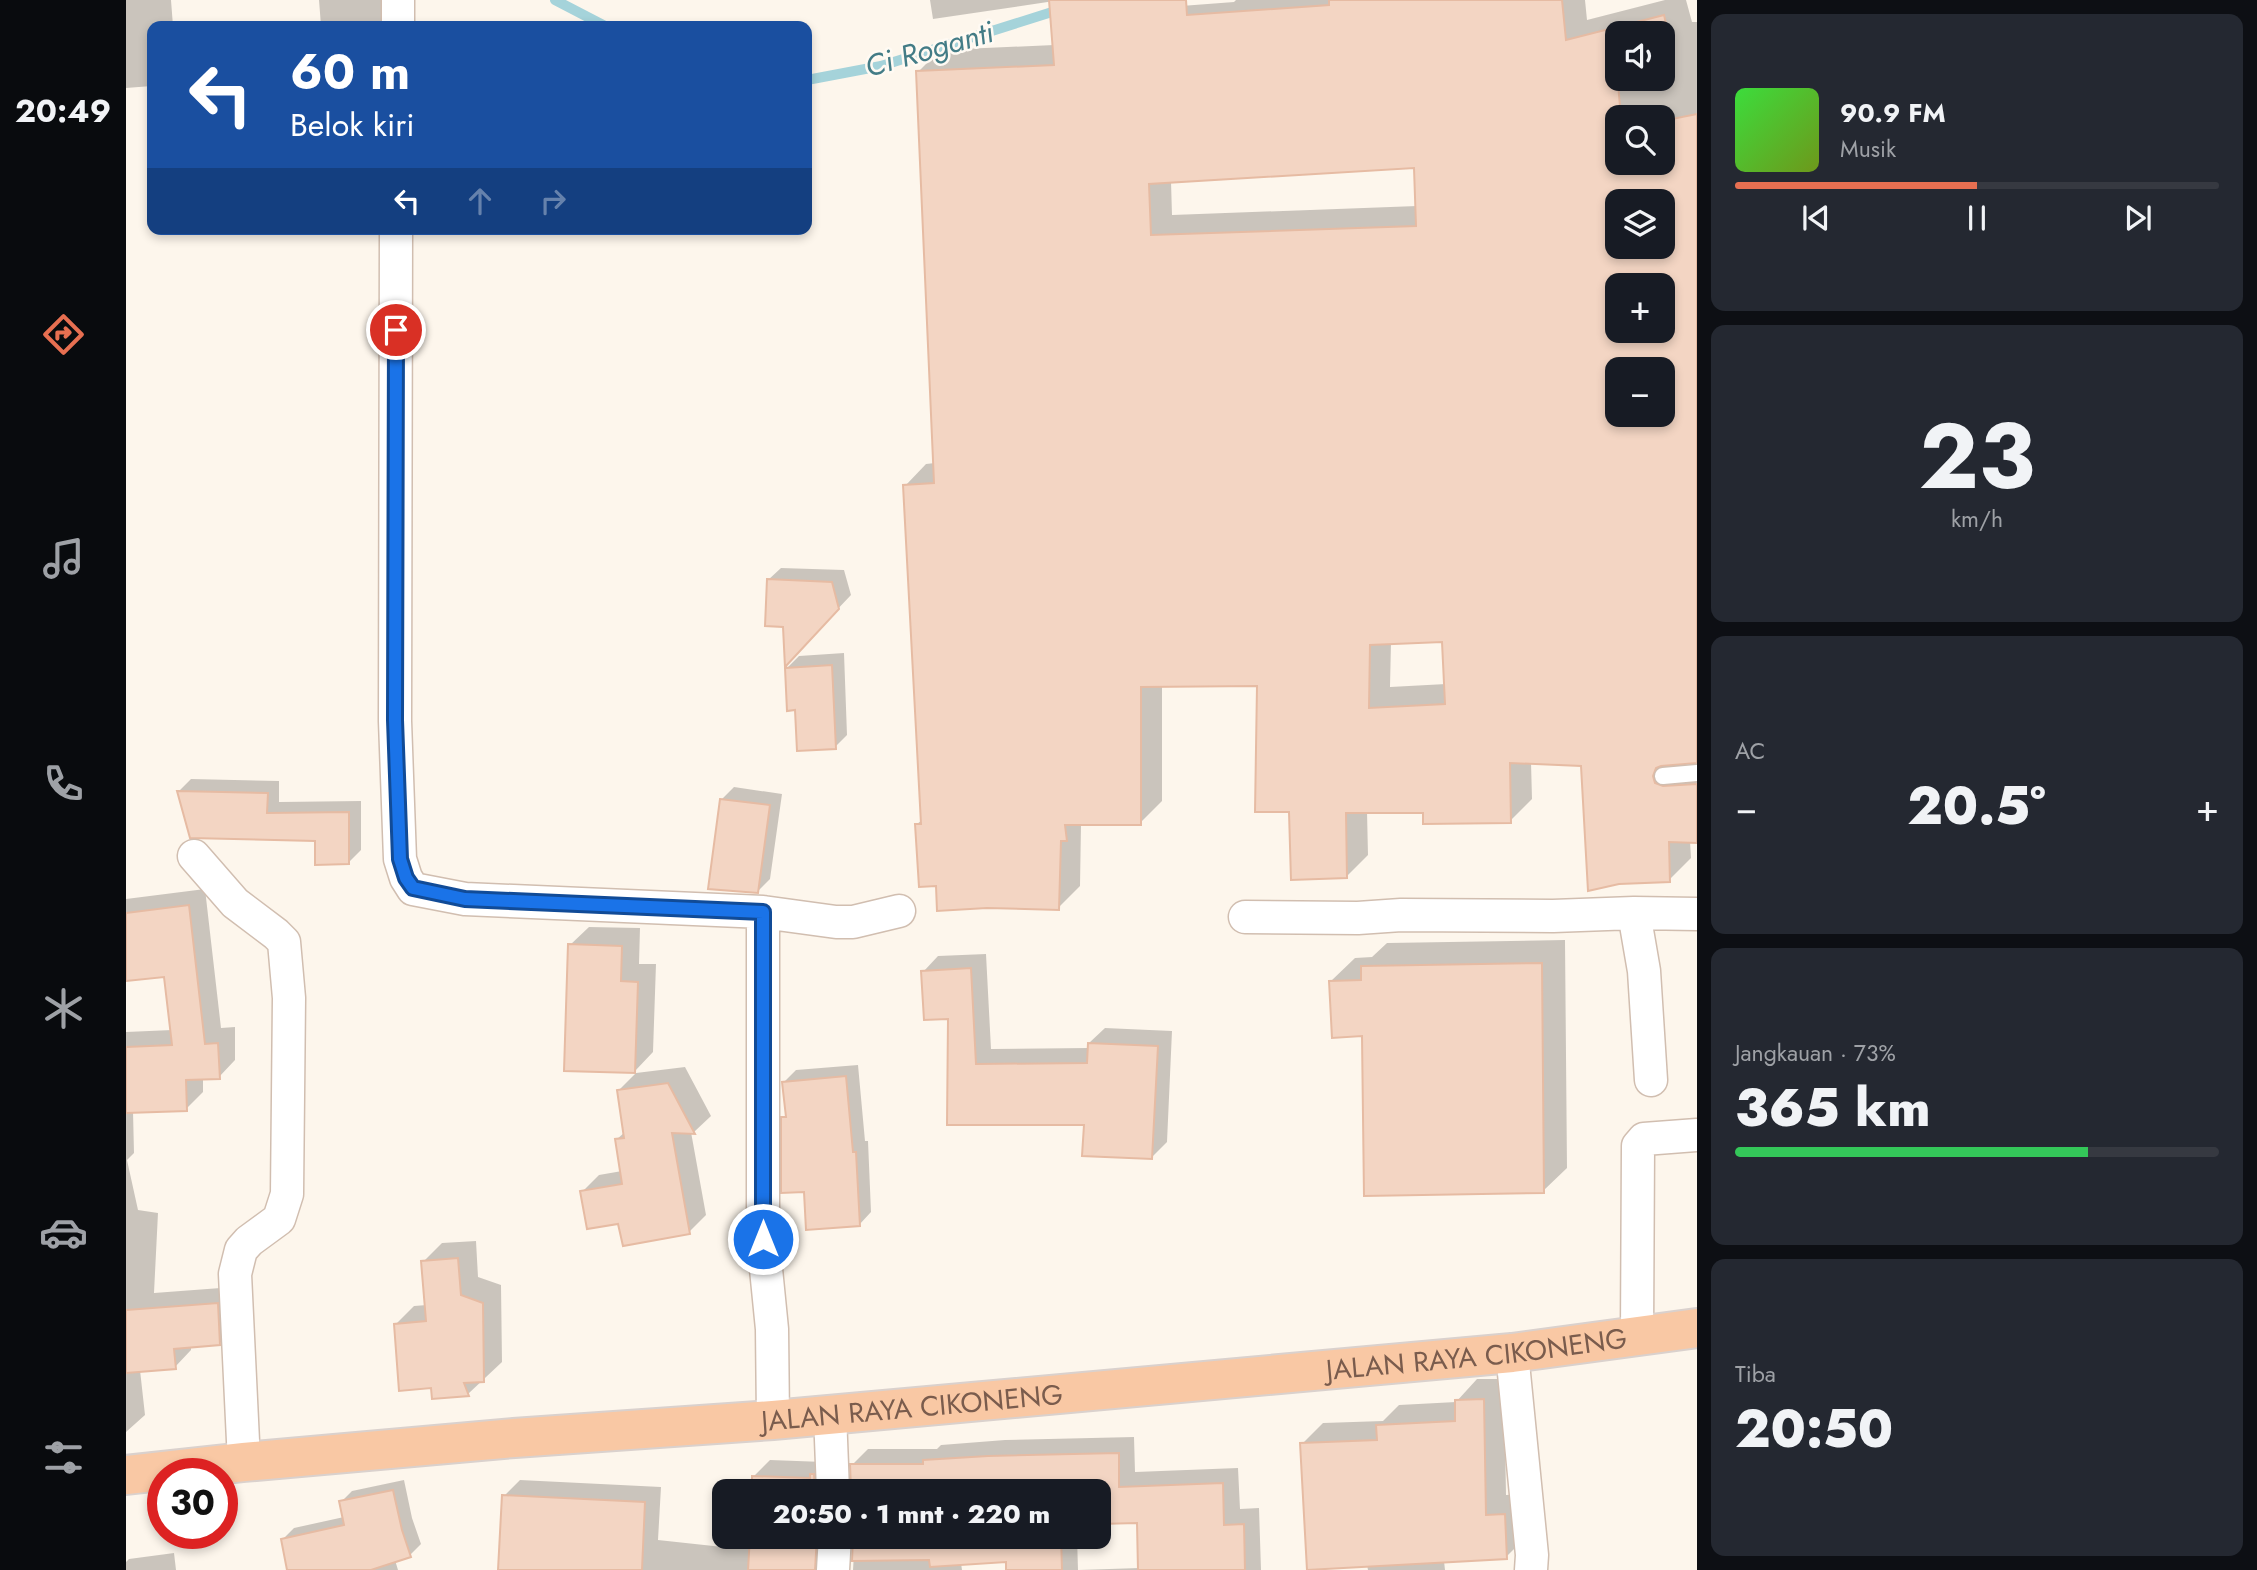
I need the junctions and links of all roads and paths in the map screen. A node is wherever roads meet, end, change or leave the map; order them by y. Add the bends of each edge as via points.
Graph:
1 (398, 0) edge
2 (398, 21) edge
3 (396, 235) edge
4 (1697, 773) edge
5 (1663, 776) dead end
6 (194, 856) dead end
7 (900, 911) dead end
8 (763, 912) junction
9 (1634, 913) junction
10 (1697, 914) edge
11 (1245, 917) dead end
12 (1651, 1080) dead end
13 (1697, 1135) edge
14 (1697, 1328) edge
15 (1637, 1334) junction
16 (1512, 1353) junction
17 (830, 1415) junction
18 (773, 1420) junction
19 (244, 1462) junction
20 (126, 1475) edge
21 (833, 1479) edge
22 (834, 1549) edge
23 (832, 1570) edge
24 (1531, 1570) edge

1 - 2 street
3 - 8 street via 395,720 400,859 406,878 413,888 465,899
4 - 5 lane
6 - 19 street via 235,903 284,942 289,998 287,1194 279,1219 241,1250 234,1281
7 - 8 street via 853,922
8 - 18 street via 763,1239 772,1329
9 - 10 street
9 - 11 street
9 - 12 street via 1644,971
13 - 15 street via 1644,1139 1638,1146
14 - 15 highway, JALAN RAYA CIKONENG
15 - 16 highway, JALAN RAYA CIKONENG
16 - 17 highway, JALAN RAYA CIKONENG
16 - 24 street
17 - 18 highway, JALAN RAYA CIKONENG
17 - 21 street
18 - 19 highway, JALAN RAYA CIKONENG
19 - 20 highway, JALAN RAYA CIKONENG
22 - 23 street

